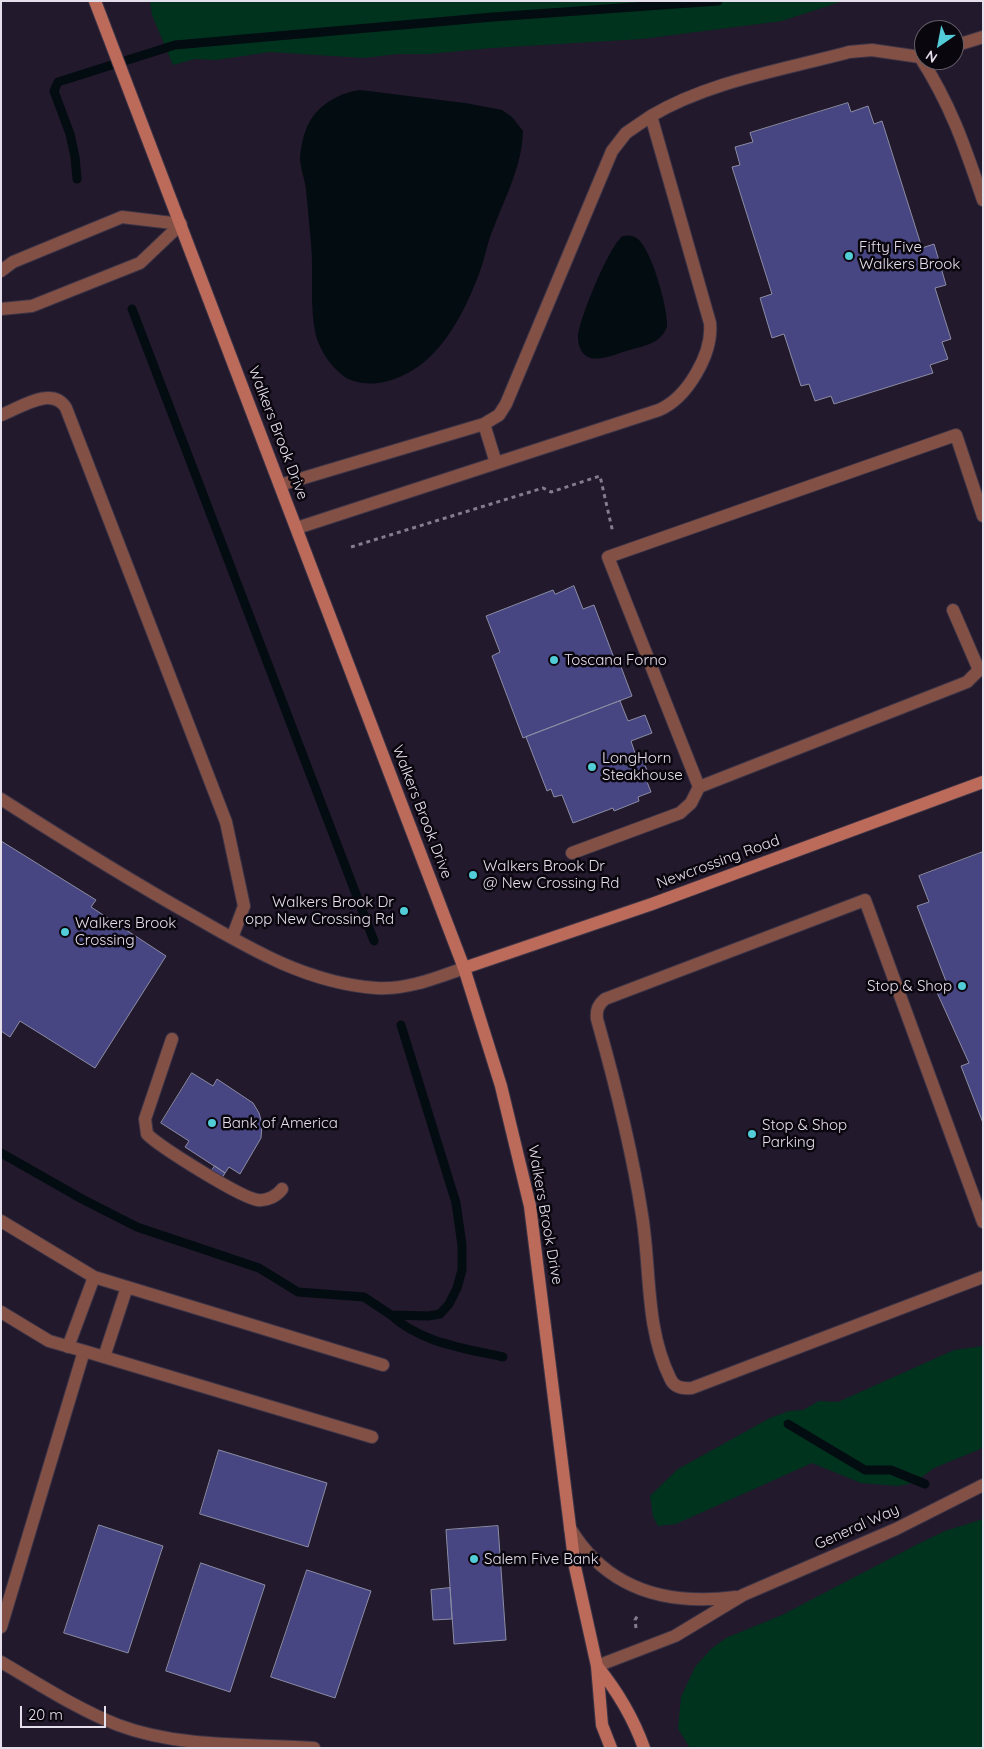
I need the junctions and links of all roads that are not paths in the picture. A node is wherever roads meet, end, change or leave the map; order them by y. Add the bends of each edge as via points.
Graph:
1 (96, 1) edge
2 (983, 37) edge
3 (964, 43) edge
4 (914, 55) edge
5 (929, 70) edge
6 (651, 116) junction
7 (983, 200) edge
8 (181, 224) junction
9 (1, 271) edge
10 (1, 309) edge
11 (1, 415) edge
12 (484, 424) junction
13 (496, 464) junction
14 (280, 485) junction
15 (983, 516) edge
16 (297, 528) junction
17 (953, 610) dead end
18 (983, 782) edge
19 (699, 786) junction
20 (1, 799) edge
21 (572, 854) dead end
22 (232, 938) junction
23 (464, 968) junction
24 (172, 1039) dead end
25 (282, 1189) dead end
26 (1, 1222) edge
27 (983, 1222) edge
28 (94, 1277) junction
29 (983, 1277) edge
30 (127, 1287) junction
31 (1, 1312) edge
32 (68, 1347) junction
33 (84, 1351) junction
34 (104, 1357) junction
35 (383, 1366) dead end
36 (372, 1437) dead end
37 (983, 1484) edge
38 (570, 1528) junction
39 (743, 1596) junction
40 (1, 1628) edge
41 (1, 1662) edge
42 (597, 1666) junction
43 (314, 1748) edge
44 (611, 1748) edge
45 (644, 1748) edge

1 - 8 street, Walkers Brook Drive
2 - 3 street
4 - 6 street via 856,51 709,90 676,102
5 - 7 street via 961,132
6 - 12 street via 626,133 612,151 506,404 496,418
6 - 13 street via 709,317 711,337 704,356 684,392 665,408
8 - 9 street via 122,217 13,262
8 - 10 street via 140,262 32,306
8 - 14 street, Walkers Brook Drive
11 - 22 street via 50,397 59,400 66,408 226,822 244,903
12 - 13 street
12 - 14 street
13 - 16 street
14 - 16 street, Walkers Brook Drive
15 - 19 street via 956,435 608,557
16 - 23 street, Walkers Brook Drive
17 - 19 street via 980,670 967,682
18 - 23 street, Newcrossing Road via 652,904
19 - 21 street via 691,803 680,813
20 - 22 street via 134,884
22 - 23 street via 265,958 320,978 351,985 378,988 413,985
23 - 38 street, Walkers Brook Drive via 501,1086 530,1206
24 - 25 street via 145,1119 147,1134 245,1196 265,1200
26 - 28 street
27 - 29 street via 865,900 605,999 597,1009 643,1216 652,1322 669,1377 675,1386 692,1388
28 - 30 street
28 - 32 street
30 - 34 street
30 - 35 street
31 - 32 street via 45,1339
32 - 33 street
33 - 34 street
33 - 40 street
34 - 36 street
37 - 39 street, General Way via 896,1529
38 - 39 street, General Way via 587,1553 607,1572 636,1587 684,1599
38 - 42 street, Walkers Brook Drive via 575,1567
39 - 42 street, General Way via 675,1636
41 - 43 street via 78,1706 137,1731 183,1740
42 - 44 street, Walkers Brook Drive via 602,1725
42 - 45 street via 619,1694

